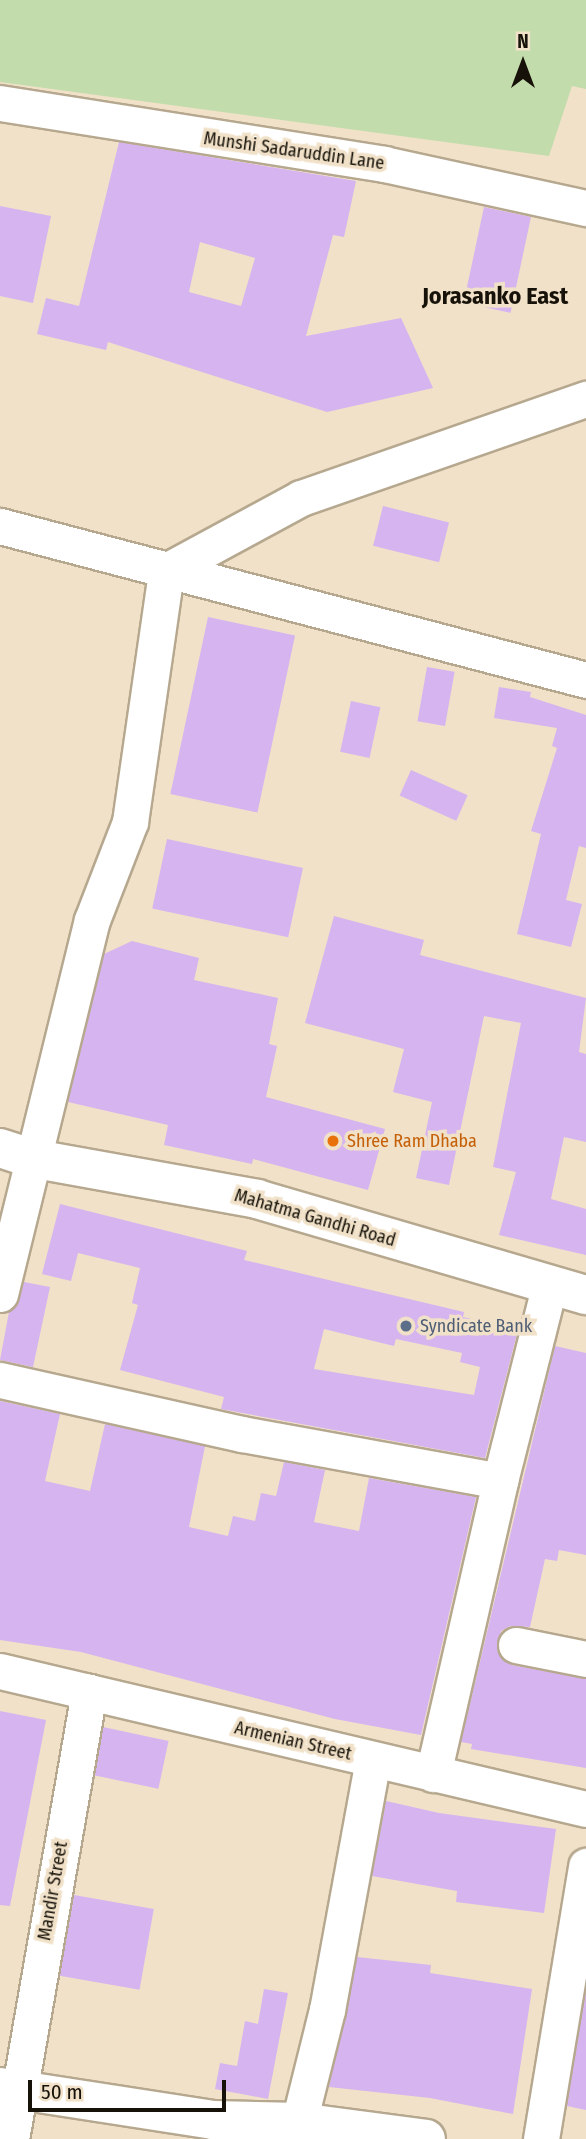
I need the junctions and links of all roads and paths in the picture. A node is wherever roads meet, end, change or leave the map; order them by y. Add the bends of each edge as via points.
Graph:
1 (0, 103) edge
2 (586, 208) edge
3 (586, 399) edge
4 (0, 526) edge
5 (166, 571) junction
6 (586, 680) edge
7 (15, 1153) edge
8 (550, 1284) junction
9 (0, 1294) edge
10 (586, 1295) edge
11 (0, 1380) edge
12 (500, 1481) junction
13 (516, 1645) dead end
14 (586, 1659) edge
15 (0, 1671) edge
16 (89, 1692) junction
17 (373, 1760) junction
18 (433, 1774) junction
19 (586, 1810) edge
20 (586, 1866) edge
21 (8, 2089) edge
22 (299, 2122) junction
23 (214, 2130) edge
24 (11, 2139) edge
25 (426, 2139) edge
26 (541, 2139) edge

1 - 2 street, Munshi Sadaruddin Lane via 384,164
3 - 5 street via 301,498
4 - 5 street
5 - 6 street
5 - 7 street via 130,822 92,920
7 - 8 main road, Mahatma Gandhi Road via 257,1199
7 - 9 street
8 - 10 main road, Mahatma Gandhi Road
8 - 12 street
11 - 12 street via 242,1434
12 - 18 street
13 - 14 street
15 - 16 street, Armenian Street
16 - 17 street, Armenian Street
16 - 21 street, Mandir Street
17 - 18 street, Armenian Street
17 - 22 street via 327,2010
18 - 19 street, Armenian Street
20 - 26 street
21 - 23 main road
21 - 24 street, Mandir Street
22 - 23 main road
22 - 25 main road

